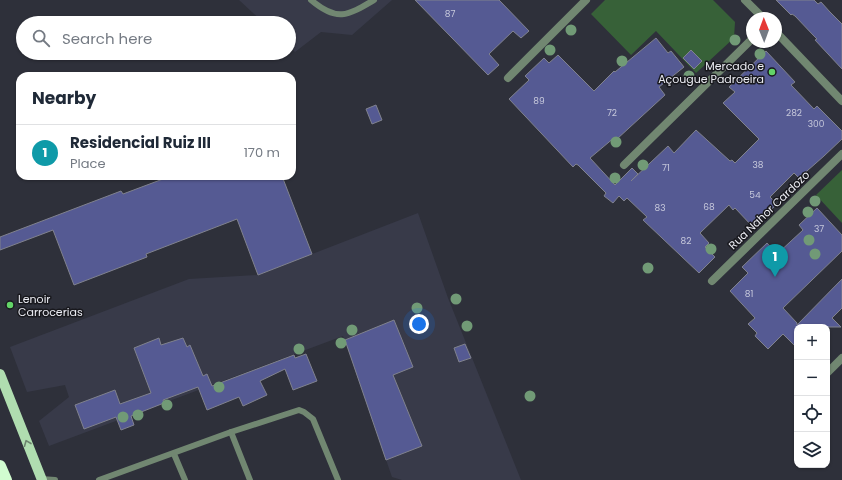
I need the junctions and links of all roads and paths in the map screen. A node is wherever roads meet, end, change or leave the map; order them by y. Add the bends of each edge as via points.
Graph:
1 (311, 0) edge
2 (374, 0) edge
3 (586, 0) edge
4 (745, 0) edge
5 (757, 12) edge
6 (782, 38) edge
7 (746, 45) edge
8 (508, 78) dead end
9 (842, 101) edge
10 (842, 154) edge
11 (624, 165) dead end
12 (712, 281) dead end
13 (842, 358) edge
14 (830, 370) edge
15 (0, 374) edge
16 (231, 432) junction
17 (174, 454) junction
18 (0, 466) edge
19 (42, 479) edge
20 (6, 480) edge
21 (55, 480) edge
22 (100, 480) edge
23 (185, 480) edge
24 (250, 480) edge
25 (338, 480) edge

1 - 2 lane via 323,10 337,14 352,13
3 - 8 street
4 - 5 street
6 - 9 street
7 - 11 street
10 - 12 street, Rua Nahor Cardozo
13 - 14 street
19 -> 15 main road
16 - 17 lane
16 - 24 lane
16 - 25 lane via 292,411 304,412 313,419
17 - 22 lane
17 - 23 lane
18 - 20 highway
19 - 21 lane

